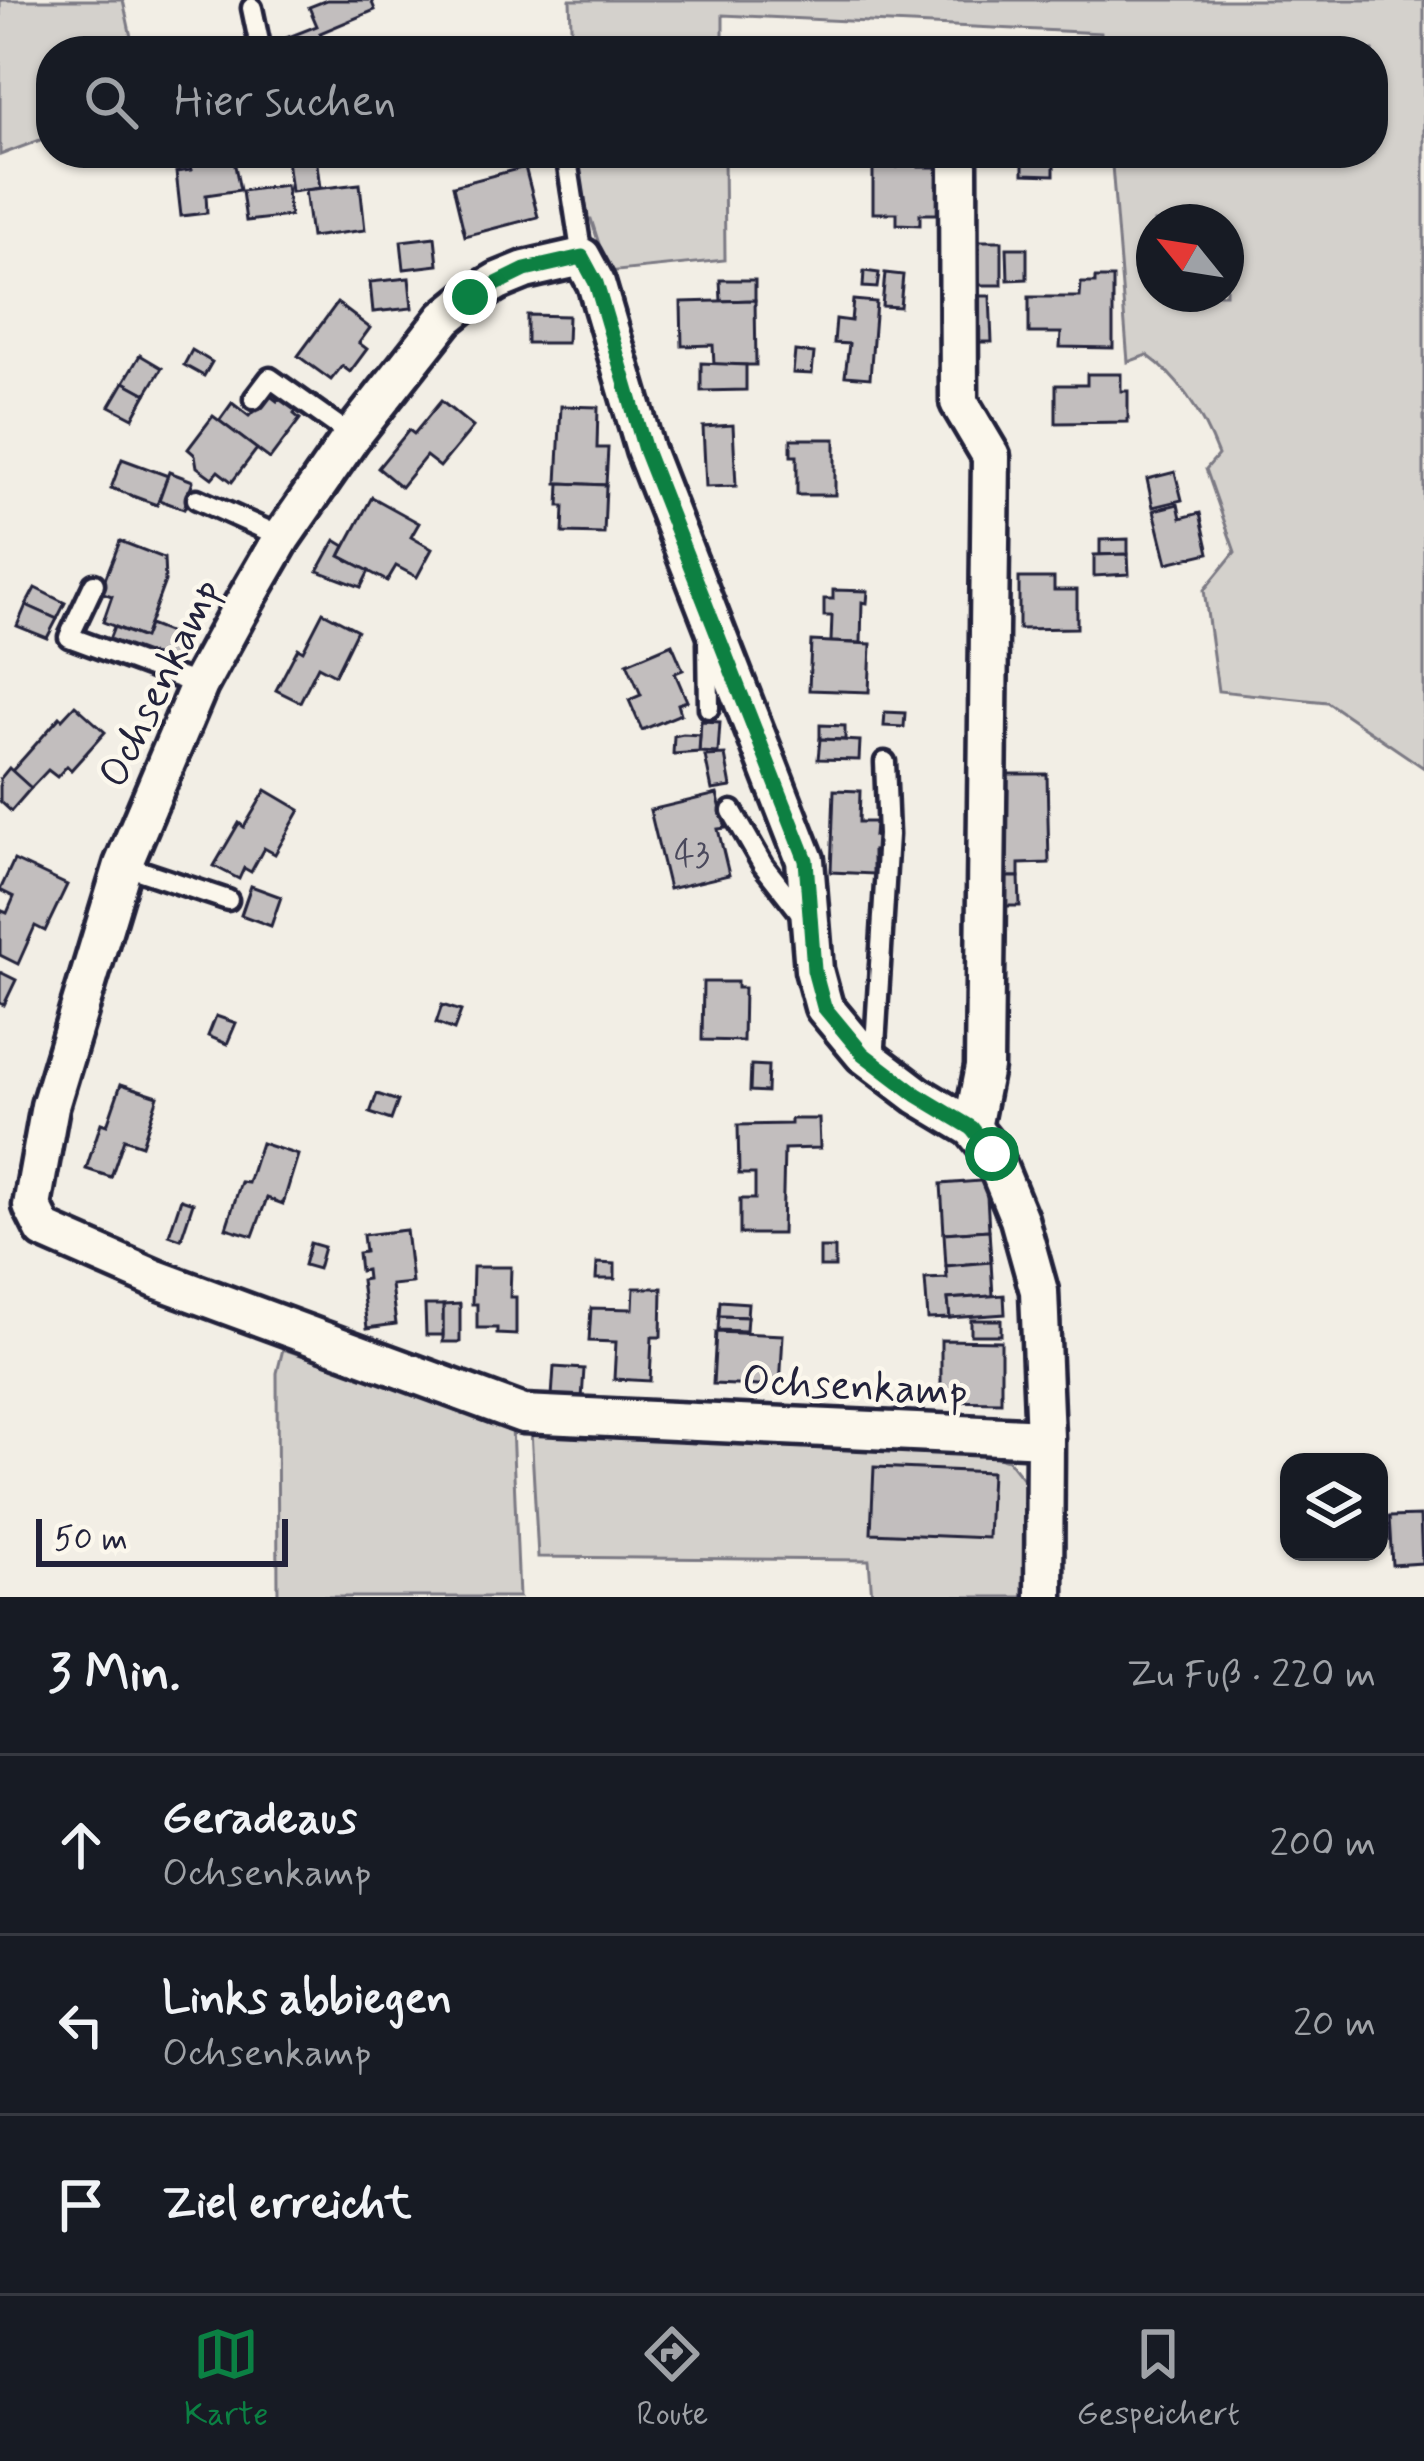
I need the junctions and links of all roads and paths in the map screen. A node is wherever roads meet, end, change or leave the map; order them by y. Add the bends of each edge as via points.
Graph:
1 (252, 8) dead end
2 (258, 36) edge
3 (568, 168) edge
4 (958, 168) edge
5 (582, 257) junction
6 (254, 399) dead end
7 (352, 436) junction
8 (197, 499) dead end
9 (282, 537) junction
10 (94, 584) dead end
11 (708, 613) junction
12 (200, 685) junction
13 (709, 708) dead end
14 (884, 762) dead end
15 (732, 811) dead end
16 (123, 865) junction
17 (228, 900) dead end
18 (810, 925) junction
19 (874, 1063) junction
20 (972, 1128) junction
21 (1045, 1438) junction
22 (1044, 1597) edge

1 - 2 lane
3 - 5 lane
4 - 20 street via 959,402 991,456 984,1067
5 - 7 street, Ochsenkamp via 525,270 470,297
5 - 11 street
6 - 7 lane via 270,378
7 - 9 street, Ochsenkamp
8 - 9 lane
9 - 12 street, Ochsenkamp
10 - 12 lane via 70,637
11 - 13 lane
11 - 18 street via 806,860
12 - 16 street, Ochsenkamp
14 - 19 lane via 888,835
15 - 18 lane
16 - 17 lane
16 - 21 street, Ochsenkamp via 50,1106 32,1206 44,1230 523,1414
18 - 19 street via 824,1007
19 - 20 street
20 - 21 street via 992,1154 1040,1291
21 - 22 street

